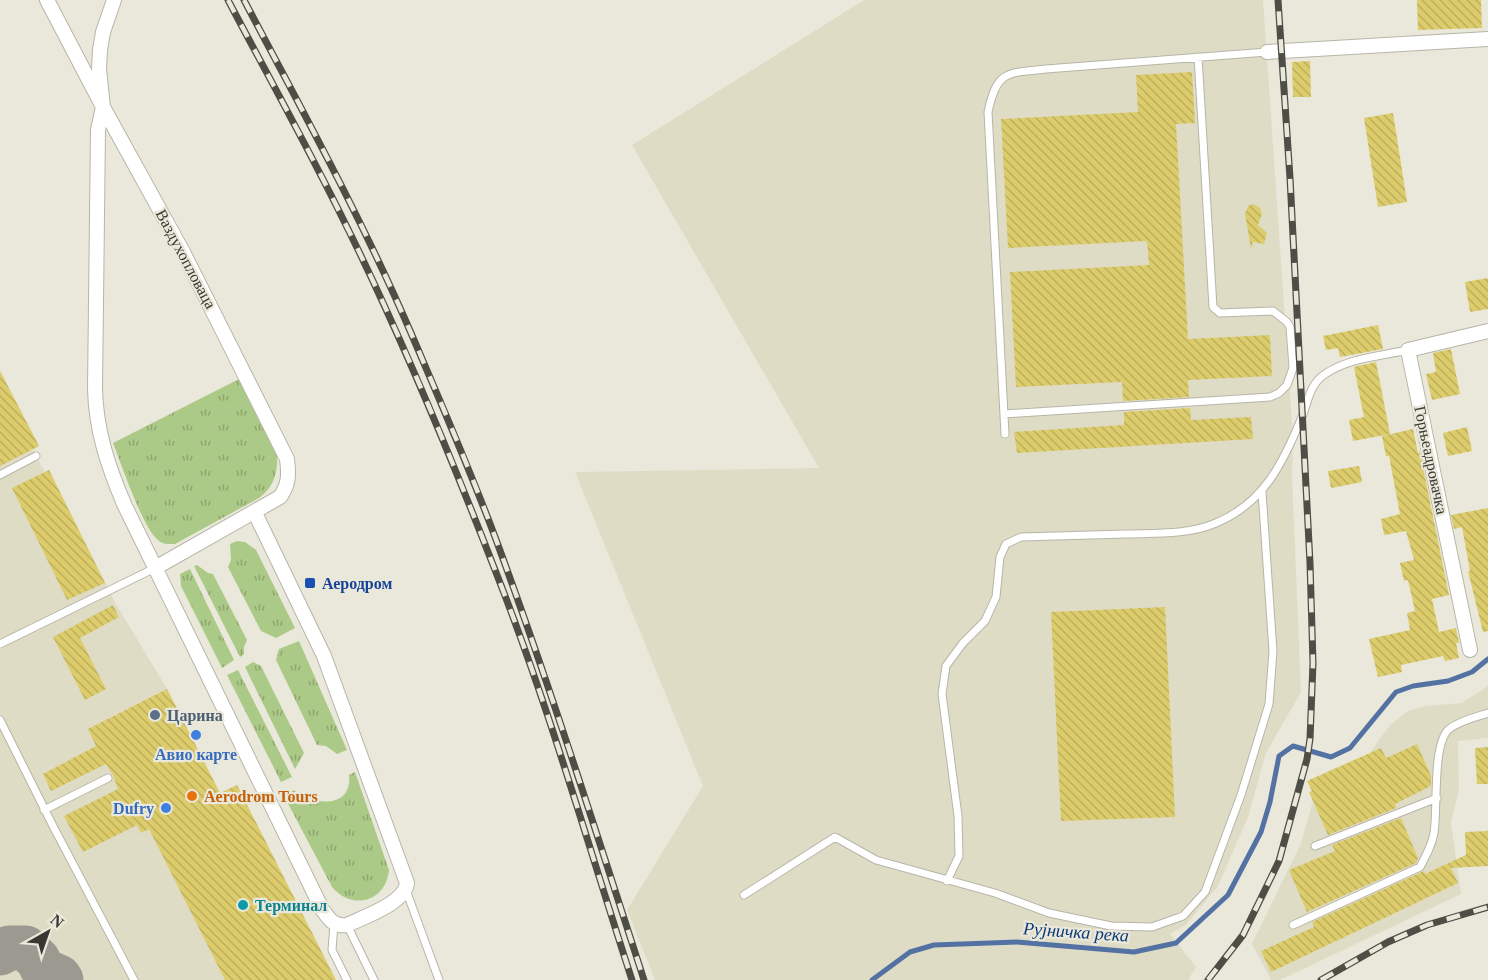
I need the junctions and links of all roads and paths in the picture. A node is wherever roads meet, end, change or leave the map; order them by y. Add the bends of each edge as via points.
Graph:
1 (47, 0) edge
2 (114, 0) edge
3 (1488, 39) edge
4 (1267, 52) joint
5 (1198, 57) junction
6 (103, 107) junction
7 (1488, 331) edge
8 (1408, 350) junction
9 (1004, 414) junction
10 (1005, 434) dead end
11 (36, 456) dead end
12 (0, 475) edge
13 (1262, 492) junction
14 (255, 513) junction
15 (155, 568) junction
16 (0, 644) edge
17 (1470, 650) dead end
18 (1488, 713) edge
19 (0, 720) edge
20 (108, 778) dead end
21 (1437, 798) junction
22 (44, 810) junction
23 (1315, 846) dead end
24 (947, 881) junction
25 (406, 890) junction
26 (744, 895) dead end
27 (340, 924) junction
28 (1293, 926) dead end
29 (134, 980) edge
30 (347, 980) edge
31 (374, 980) edge
32 (439, 980) edge

1 - 6 street, Ваздухопловаца
2 - 6 street via 100,50
3 - 4 street
4 - 5 lane
5 - 9 lane via 1015,72 1000,79 993,90 988,112
5 - 9 lane via 1213,307 1220,313 1273,311 1283,317 1290,327 1293,368 1287,385 1270,397
6 - 14 street, Ваздухопловаца via 183,252 283,448 287,484 280,498
6 - 15 street via 98,130 95,411 107,465
7 - 8 street
8 - 13 lane via 1354,360 1324,374 1310,392 1281,463
8 - 17 street, Горњеадровачка
9 - 10 lane
11 - 12 lane
13 - 24 lane via 1236,513 1214,524 1177,533 1021,537 1006,544 1000,557 996,597 985,621 946,666 942,694 958,816 959,856
13 - 24 lane via 1273,651 1269,704 1205,892 1182,916 1152,927 1111,926 1049,913
14 - 15 street, Ваздухопловаца
14 - 25 street via 324,656 401,864
15 - 16 lane
15 - 27 street via 322,909
18 - 21 lane via 1451,727 1442,739
19 - 22 lane
20 - 22 lane
21 - 23 lane
21 - 28 lane via 1432,839 1420,867
22 - 29 lane
24 - 26 lane via 876,860 835,837
25 - 27 street via 397,899
25 - 32 lane
27 - 30 lane via 332,950
27 - 31 lane

